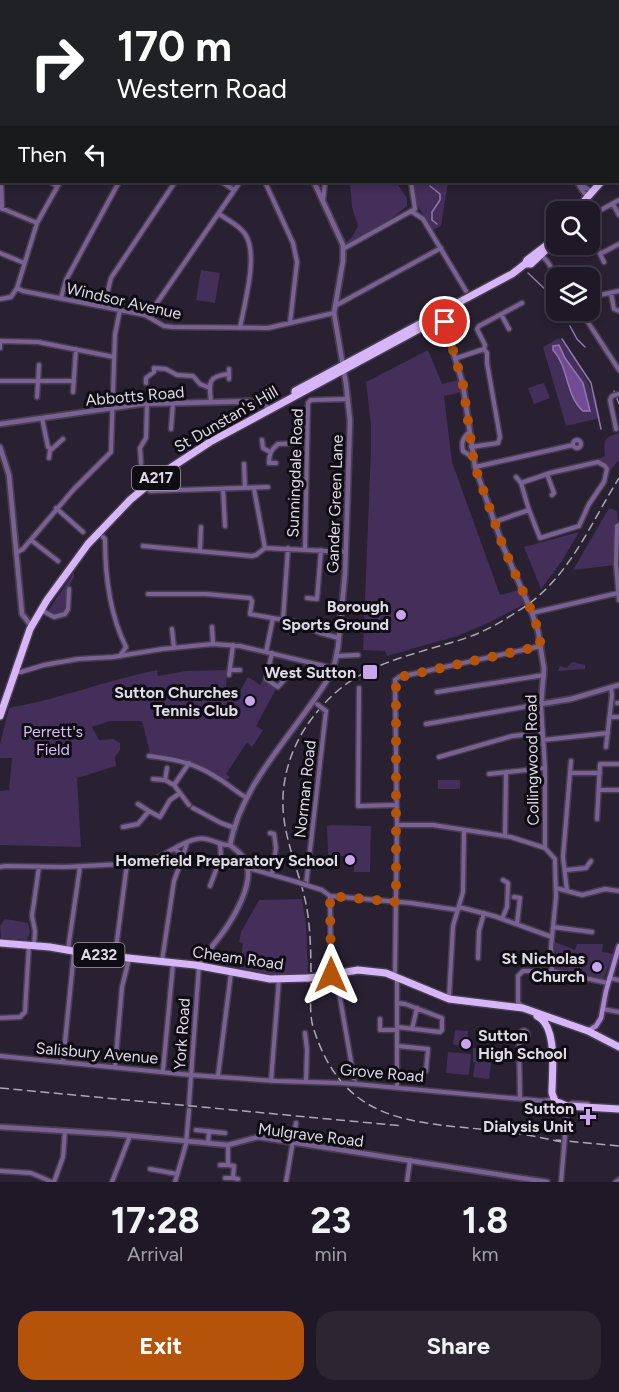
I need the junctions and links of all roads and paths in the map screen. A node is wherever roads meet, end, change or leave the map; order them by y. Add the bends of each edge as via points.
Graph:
1 (1, 183) edge
2 (52, 183) edge
3 (59, 183) edge
4 (118, 183) edge
5 (174, 183) edge
6 (224, 183) edge
7 (239, 183) edge
8 (265, 183) edge
9 (314, 183) edge
10 (325, 183) edge
11 (411, 183) edge
12 (579, 183) edge
13 (600, 183) edge
14 (57, 186) junction
15 (325, 189) junction
16 (234, 190) junction
17 (318, 190) junction
18 (592, 194) junction
19 (619, 200) edge
20 (323, 201) junction
21 (585, 201) edge
22 (613, 204) junction
23 (1, 209) edge
24 (410, 211) junction
25 (600, 211) edge
26 (219, 214) junction
27 (619, 215) edge
28 (37, 223) junction
29 (546, 244) edge
30 (619, 244) edge
31 (441, 248) junction
32 (344, 249) junction
33 (546, 249) edge
34 (0, 253) edge
35 (600, 254) joint
36 (541, 255) junction
37 (604, 262) dead end
38 (24, 263) junction
39 (525, 264) junction
40 (551, 267) edge
41 (17, 288) junction
42 (466, 291) dead end
43 (619, 291) edge
44 (610, 293) junction
45 (600, 295) edge
46 (61, 298) junction
47 (0, 299) edge
48 (522, 303) dead end
49 (104, 306) junction
50 (335, 306) junction
51 (120, 310) junction
52 (619, 311) edge
53 (334, 314) junction
54 (501, 314) junction
55 (148, 316) junction
56 (439, 316) junction
57 (587, 321) edge
58 (290, 323) junction
59 (240, 328) junction
60 (509, 329) dead end
61 (0, 341) edge
62 (0, 348) edge
63 (76, 349) junction
64 (484, 349) junction
65 (114, 357) junction
66 (457, 358) junction
67 (39, 365) dead end
68 (343, 367) junction
69 (619, 370) edge
70 (229, 374) dead end
71 (0, 381) edge
72 (74, 381) junction
73 (38, 382) junction
74 (146, 383) dead end
75 (210, 388) junction
76 (74, 392) dead end
77 (616, 394) edge
78 (37, 397) dead end
79 (348, 399) junction
80 (211, 402) junction
81 (173, 403) junction
82 (147, 404) junction
83 (112, 408) junction
84 (269, 409) junction
85 (42, 418) junction
86 (0, 424) edge
87 (171, 429) dead end
88 (616, 429) dead end
89 (470, 432) junction
90 (63, 439) dead end
91 (262, 440) dead end
92 (308, 443) junction
93 (573, 445) dead end
94 (0, 447) edge
95 (471, 447) junction
96 (50, 450) junction
97 (270, 452) junction
98 (472, 457) junction
99 (49, 458) dead end
100 (141, 463) dead end
101 (244, 464) dead end
102 (276, 464) dead end
103 (7, 466) junction
104 (0, 467) edge
105 (475, 467) junction
106 (547, 474) junction
107 (516, 477) dead end
108 (521, 484) junction
109 (268, 487) dead end
110 (244, 488) junction
111 (223, 489) junction
112 (254, 489) junction
113 (150, 490) dead end
114 (552, 495) dead end
115 (56, 508) junction
116 (529, 510) junction
117 (494, 522) junction
118 (618, 525) edge
119 (225, 526) dead end
120 (201, 527) dead end
121 (83, 532) dead end
122 (103, 537) dead end
123 (31, 540) junction
124 (142, 546) dead end
125 (265, 548) junction
126 (288, 548) junction
127 (305, 549) junction
128 (321, 550) junction
129 (200, 551) junction
130 (346, 552) junction
131 (617, 552) edge
132 (16, 553) junction
133 (58, 561) dead end
134 (618, 576) edge
135 (69, 590) dead end
136 (618, 593) edge
137 (148, 594) dead end
138 (49, 598) junction
139 (307, 598) dead end
140 (619, 600) edge
141 (44, 611) junction
142 (532, 613) junction
143 (23, 616) junction
144 (36, 618) junction
145 (273, 618) junction
146 (283, 620) junction
147 (212, 627) dead end
148 (32, 629) junction
149 (172, 629) dead end
150 (339, 638) junction
151 (213, 644) junction
152 (233, 645) junction
153 (541, 646) junction
154 (126, 647) junction
155 (174, 648) junction
156 (266, 652) junction
157 (272, 653) junction
158 (133, 654) junction
159 (358, 655) dead end
160 (337, 656) junction
161 (120, 657) junction
162 (333, 668) junction
163 (240, 670) dead end
164 (14, 671) junction
165 (544, 675) junction
166 (285, 679) dead end
167 (619, 685) edge
168 (358, 688) dead end
169 (611, 688) junction
170 (437, 692) dead end
171 (315, 703) junction
172 (541, 704) junction
173 (0, 716) edge
174 (610, 717) junction
175 (619, 717) edge
176 (426, 724) dead end
177 (542, 733) junction
178 (608, 733) junction
179 (543, 740) junction
180 (606, 747) dead end
181 (149, 756) dead end
182 (439, 757) dead end
183 (571, 761) dead end
184 (189, 763) junction
185 (619, 764) edge
186 (167, 768) dead end
187 (545, 768) junction
188 (506, 772) junction
189 (571, 773) junction
190 (600, 773) junction
191 (489, 774) dead end
192 (153, 779) dead end
193 (165, 780) junction
194 (174, 785) junction
195 (600, 789) junction
196 (619, 789) edge
197 (180, 793) junction
198 (248, 798) junction
199 (138, 804) dead end
200 (397, 805) junction
201 (149, 811) junction
202 (160, 817) junction
203 (597, 819) dead end
204 (165, 820) dead end
205 (397, 825) junction
206 (124, 827) dead end
207 (235, 828) junction
208 (464, 830) junction
209 (270, 833) dead end
210 (505, 836) junction
211 (187, 843) junction
212 (220, 844) junction
213 (230, 844) junction
214 (545, 848) junction
215 (175, 849) junction
216 (183, 856) junction
217 (563, 857) junction
218 (555, 859) junction
219 (591, 861) dead end
220 (128, 864) junction
221 (0, 867) edge
222 (39, 867) junction
223 (80, 867) junction
224 (248, 868) junction
225 (566, 870) junction
226 (272, 875) junction
227 (503, 880) dead end
228 (306, 885) junction
229 (210, 886) dead end
230 (556, 888) junction
231 (567, 891) junction
232 (619, 891) edge
233 (499, 894) dead end
234 (507, 895) junction
235 (330, 896) junction
236 (514, 897) dead end
237 (396, 902) junction
238 (458, 909) junction
239 (483, 913) junction
240 (502, 919) junction
241 (517, 924) junction
242 (553, 927) junction
243 (592, 932) dead end
244 (552, 937) junction
245 (0, 943) edge
246 (32, 945) junction
247 (619, 946) edge
248 (71, 951) junction
249 (115, 957) junction
250 (129, 958) junction
251 (478, 958) dead end
252 (162, 961) junction
253 (173, 963) junction
254 (199, 966) junction
255 (552, 971) junction
256 (231, 973) junction
257 (333, 974) junction
258 (395, 976) junction
259 (279, 979) junction
260 (619, 980) edge
261 (609, 981) junction
262 (449, 999) junction
263 (397, 1003) junction
264 (503, 1005) junction
265 (417, 1008) junction
266 (523, 1008) junction
267 (603, 1009) junction
268 (619, 1012) edge
269 (0, 1018) edge
270 (380, 1019) dead end
271 (570, 1024) junction
272 (397, 1028) junction
273 (412, 1029) junction
274 (588, 1031) junction
275 (305, 1033) dead end
276 (522, 1037) dead end
277 (551, 1039) junction
278 (398, 1046) junction
279 (619, 1047) edge
280 (0, 1056) edge
281 (63, 1062) junction
282 (115, 1067) junction
283 (163, 1071) junction
284 (426, 1071) dead end
285 (191, 1075) junction
286 (218, 1076) junction
287 (271, 1081) junction
288 (306, 1081) junction
289 (355, 1084) junction
290 (397, 1088) junction
291 (520, 1099) junction
292 (553, 1099) junction
293 (567, 1103) junction
294 (189, 1104) dead end
295 (618, 1109) edge
296 (189, 1110) dead end
297 (296, 1123) dead end
298 (0, 1127) edge
299 (196, 1130) dead end
300 (65, 1131) junction
301 (209, 1131) junction
302 (225, 1133) dead end
303 (130, 1136) junction
304 (186, 1142) junction
305 (293, 1142) junction
306 (208, 1143) junction
307 (228, 1145) junction
308 (411, 1160) junction
309 (220, 1165) dead end
310 (228, 1165) junction
311 (234, 1166) junction
312 (240, 1167) dead end
313 (150, 1169) dead end
314 (0, 1171) edge
315 (177, 1174) junction
316 (508, 1175) junction
317 (225, 1178) dead end
318 (53, 1182) edge
319 (112, 1182) edge
320 (175, 1182) edge
321 (286, 1182) edge
322 (407, 1182) edge
323 (507, 1182) edge
324 (547, 1182) edge
325 (561, 1182) edge

1 - 23 street
2 - 14 street
3 - 14 street
4 - 46 street via 66,280
5 - 49 street via 111,278
6 - 16 street
7 - 16 street
8 - 58 street via 296,252
9 - 17 street
10 - 15 street
11 - 24 street
12 - 18 street
13 - 18 highway
14 - 28 street
15 - 17 street
15 - 20 street
16 - 26 street
17 - 20 street
18 - 21 highway
19 - 22 street
20 - 32 street
22 - 25 street
22 - 27 street
23 - 28 street
24 - 31 street via 423,219
24 - 32 street
26 - 55 street
26 - 59 street via 242,230 250,245
28 - 38 street
29 - 39 highway, A217
30 - 35 street
31 - 42 street
31 - 50 street
32 - 50 street, Gander Green Lane
33 - 36 highway, A217
34 - 38 street
35 - 37 street
36 - 39 highway, A217
36 - 40 street
38 - 41 street
39 - 56 highway, A217
41 - 46 street, Windsor Avenue
41 - 47 street via 11,297
43 - 44 street
44 - 45 street
44 - 52 street via 614,309
46 - 49 street, Windsor Avenue
48 - 54 street
49 - 51 street, Windsor Avenue
50 - 53 street, Gander Green Lane
51 - 55 street, Windsor Avenue
51 - 65 street
53 - 58 street, Windsor Avenue
53 - 68 street, Gander Green Lane
54 - 60 street
54 - 64 street via 478,328
55 - 59 street, Windsor Avenue via 167,327
56 - 66 street, Collingwood Road
56 - 68 highway, A217
57 - 69 street
58 - 59 street, Windsor Avenue
61 - 62 street
61 - 63 street
63 - 65 street
63 - 72 street
64 - 66 street
64 - 95 street via 500,439
65 - 83 street
66 - 89 street, Collingwood Road
67 - 73 street
68 - 79 street, Gander Green Lane
68 - 84 highway, St Dunstan's Hill / A217 via 309,390
70 - 75 street via 212,378
71 - 73 street
72 - 73 street
72 - 76 street
73 - 78 street
74 - 75 street via 154,368 193,376
75 - 80 street
77 - 88 street via 610,402
79 - 92 street, Sunningdale Road via 309,401
79 - 130 street, Gander Green Lane
80 - 81 street, Abbotts Road
80 - 84 street, Abbotts Road via 263,401
81 - 82 street, Abbotts Road
81 - 87 street
82 - 83 street, Abbotts Road
82 - 100 street
83 - 85 street, Abbotts Road
83 - 115 street via 111,452
84 - 138 highway, St Dunstan's Hill / A217 via 186,456 145,487 88,544
85 - 86 street, Abbotts Road
85 - 96 street
89 - 95 street, Collingwood Road
89 - 98 street via 462,445 463,451
90 - 96 street
91 - 97 street via 262,448
92 - 97 street via 279,443
92 - 127 street, Sunningdale Road
93 - 105 street
94 - 103 street
95 - 98 street, Collingwood Road
96 - 99 street
97 - 102 street via 269,463
98 - 105 street, Collingwood Road
101 - 110 street
103 - 104 street
103 - 132 street
105 - 117 street, Collingwood Road
106 - 108 street
106 - 114 street
106 - 116 street via 598,462 607,469 604,482 579,526 540,538
107 - 108 street
108 - 116 street
109 - 112 street
110 - 111 street
110 - 112 street
111 - 113 street
111 - 119 street
112 - 125 street
115 - 121 street
115 - 123 street
116 - 117 street
117 - 142 street, Collingwood Road
118 - 131 street
120 - 129 street
122 - 154 street via 114,614
123 - 132 street
123 - 133 street
124 - 129 street
125 - 126 street
125 - 129 street via 252,556
126 - 127 street
126 - 146 street
127 - 128 street
128 - 130 street
128 - 139 street via 317,599
130 - 150 street, Gander Green Lane
131 - 134 street
132 - 143 street
134 - 136 street
135 - 141 street via 65,614 54,616
136 - 140 street
136 - 142 street
137 - 145 street via 247,597 252,601 250,614
138 - 141 highway, St Dunstan's Hill / A217
138 - 144 highway, St Dunstan's Hill / A217
141 - 148 highway, St Dunstan's Hill / A217
142 - 153 street, Collingwood Road
143 - 144 street
143 - 148 street
144 - 148 highway, St Dunstan's Hill / A217
145 - 146 street
145 - 156 street
146 - 150 street
147 - 151 street
148 - 164 highway, St Dunstan's Hill / A217
149 - 155 street
150 - 160 street, Gander Green Lane
151 - 152 street
151 - 155 street
152 - 156 street
152 - 163 street via 230,672
153 - 165 street, Collingwood Road
153 - 200 street via 396,678
154 - 158 street
154 - 161 street
155 - 158 street
156 - 157 street
157 - 162 street
157 - 166 street via 267,679 278,687
158 - 161 street
159 - 160 street
160 - 162 street, Gander Green Lane
161 - 164 street via 78,659
162 - 171 street, Gander Green Lane
164 - 173 highway, St Dunstan's Hill / A217
165 - 170 street
165 - 172 street, Collingwood Road
167 - 169 street
168 - 200 street via 358,806
169 - 172 street
169 - 174 street
171 - 198 street, Gander Green Lane
171 - 228 street, Norman Road, bridge via 326,711
172 - 176 street
172 - 177 street, Collingwood Road
174 - 175 street
174 - 178 street
177 - 179 street, Collingwood Road
177 - 182 street via 512,736
178 - 179 street
178 - 180 street
179 - 187 street, Collingwood Road
181 - 184 street
183 - 189 street
184 - 194 street
184 - 198 street
185 - 190 street via 601,764
186 - 193 street
187 - 188 street
187 - 214 street, Collingwood Road
188 - 191 street
188 - 210 street
189 - 190 street
189 - 217 street
190 - 195 street
192 - 193 street
193 - 194 street
194 - 197 street
195 - 196 street
195 - 203 street
197 - 202 street via 170,800
197 - 207 street via 191,806
198 - 207 street, Gander Green Lane
199 - 201 street
200 - 205 street
201 - 202 street
201 - 206 street via 138,824
202 - 204 street
205 - 208 street
205 - 237 street
207 - 213 street, Gander Green Lane
208 - 210 street
208 - 238 street via 463,892
209 - 226 street via 276,840
210 - 214 street
211 - 212 street via 200,838
211 - 215 street
211 - 216 street
212 - 213 street
212 - 229 street via 221,857
213 - 224 street
214 - 218 street
215 - 216 street
215 - 220 street via 152,861
216 - 252 street via 174,881
217 - 218 street
217 - 225 street
218 - 230 street
219 - 225 street via 586,868
220 - 223 street
220 - 249 street
221 - 222 street
222 - 223 street
222 - 246 street
223 - 248 street
224 - 226 street
224 - 254 street via 246,887 235,912
225 - 231 street
226 - 228 street, bridge
227 - 234 street via 508,883
228 - 235 street
230 - 231 street
230 - 242 street
231 - 232 street via 585,896 603,890
233 - 234 street
234 - 240 street
235 - 237 street
235 - 257 street
236 - 241 street via 520,898
237 - 238 street
237 - 258 street
238 - 239 street
238 - 262 street via 453,926
239 - 240 street
239 - 251 street
240 - 241 street
241 - 244 street
242 - 243 street
242 - 244 street
244 - 255 street
245 - 246 highway, Cheam Road / A232
246 - 248 highway, Cheam Road / A232
246 - 269 street via 25,1012 21,1017
247 - 261 main road
248 - 249 highway, Cheam Road / A232
248 - 281 street
249 - 250 highway, Cheam Road / A232
250 - 252 highway, Cheam Road / A232
250 - 282 street via 122,987
252 - 253 highway, Cheam Road / A232
253 - 254 highway, Cheam Road / A232
253 - 283 street
254 - 256 highway, Cheam Road / A232
254 - 285 street, York Road
255 - 261 street
255 - 266 street via 518,974 518,1002
256 - 259 highway, Cheam Road / A232
256 - 286 street
257 - 258 highway, Cheam Road / A232 via 358,970
257 - 259 highway, Cheam Road / A232
257 - 289 street
258 - 262 highway, Cheam Road / A232
258 - 263 street
259 - 287 street
260 - 261 street
261 - 267 main road
262 - 264 highway, Cheam Road / A232
263 - 265 street
263 - 272 street
264 - 266 highway, Cheam Road / A232
264 - 277 highway, Cheam Road / A232 via 542,1018
265 - 273 street
265 - 273 street via 442,1018 442,1030
266 - 271 highway, Cheam Road / A232
267 - 268 street
267 - 274 main road via 600,1022
270 - 272 street via 379,1031
271 - 274 highway, Cheam Road / A232
271 - 277 highway via 556,1029
272 - 273 street
272 - 278 street
274 - 279 highway, Cheam Road / A232
275 - 288 street
276 - 291 street
277 - 292 highway, A232
278 - 284 street via 428,1049
278 - 290 street
280 - 281 street, Salisbury Avenue
281 - 282 street, Salisbury Avenue
282 - 283 street, Salisbury Avenue
283 - 285 street, Salisbury Avenue
285 - 286 street, Grove Road
285 - 294 street, York Road
286 - 287 street, Grove Road
287 - 288 street, Grove Road
288 - 289 street, Grove Road, bridge
289 - 290 street, Grove Road
290 - 291 street, Grove Road
291 - 292 street, Grove Road
292 - 293 highway
293 - 295 highway
293 - 325 street, bridge
296 - 304 street
297 - 305 street
298 - 300 street, Mulgrave Road
299 - 301 street
300 - 303 street, Mulgrave Road
300 - 318 street via 63,1157
301 - 302 street
301 - 306 street
303 - 304 street, Mulgrave Road
303 - 319 street
304 - 306 street, Mulgrave Road
304 - 315 street
305 - 307 street, Mulgrave Road via 258,1137
305 - 308 street, Mulgrave Road
305 - 321 street
306 - 307 street, Mulgrave Road
307 - 310 street
308 - 316 street, Mulgrave Road
308 - 322 street
309 - 310 street
310 - 311 street
311 - 312 street
311 - 317 street via 236,1179
313 - 315 street
314 - 318 street via 30,1173
315 - 320 street
316 - 323 street
316 - 324 street, Mulgrave Road

